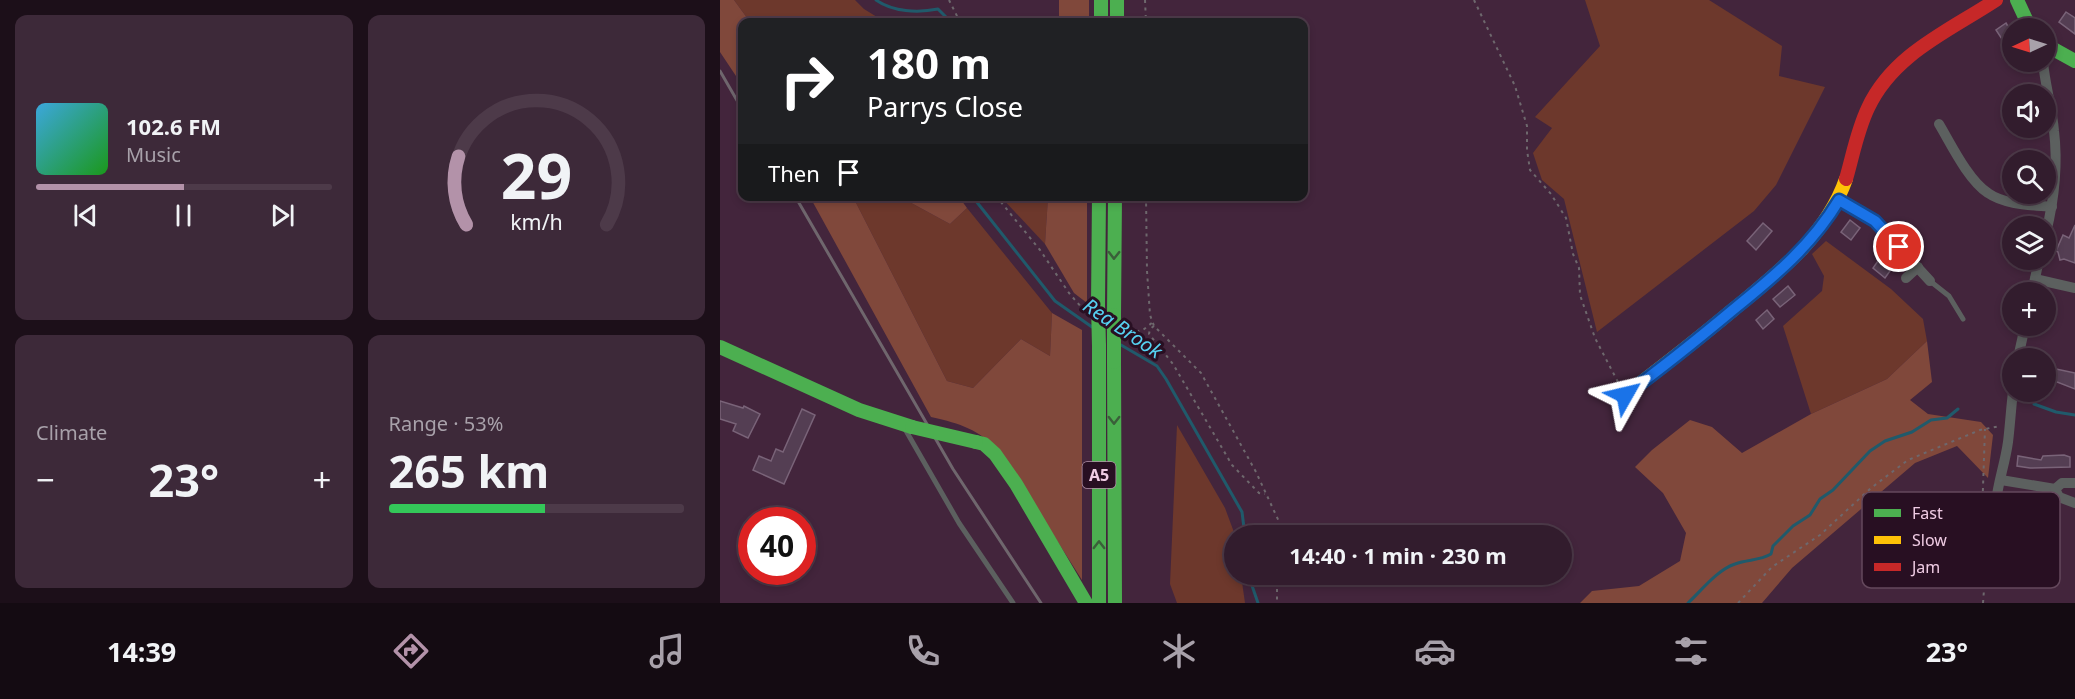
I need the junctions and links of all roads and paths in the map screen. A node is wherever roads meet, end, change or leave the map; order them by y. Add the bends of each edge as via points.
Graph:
1 (949, 0) edge
2 (1101, 0) edge
3 (1117, 0) edge
4 (1145, 0) edge
5 (1474, 0) edge
6 (1996, 0) edge
7 (2017, 0) edge
8 (958, 18) edge
9 (1101, 18) edge
10 (1117, 18) edge
11 (1146, 18) edge
12 (2025, 18) edge
13 (2056, 52) edge
14 (2075, 61) edge
15 (2045, 72) edge
16 (1939, 124) dead end
17 (1839, 200) junction
18 (1000, 201) edge
19 (1099, 201) edge
20 (1115, 201) edge
21 (1146, 201) edge
22 (2052, 207) junction
23 (2050, 216) edge
24 (1040, 250) dead end
25 (1918, 267) junction
26 (2037, 270) edge
27 (1906, 278) dead end
28 (2035, 279) junction
29 (1930, 281) joint
30 (2034, 282) edge
31 (2075, 288) edge
32 (1963, 318) dead end
33 (1154, 324) junction
34 (1149, 333) junction
35 (720, 347) edge
36 (1625, 395) joint
37 (2012, 402) edge
38 (2010, 422) junction
39 (907, 426) junction
40 (1984, 429) junction
41 (2001, 480) junction
42 (2075, 483) edge
43 (2055, 489) junction
44 (1867, 492) edge
45 (1983, 492) edge
46 (1998, 492) edge
47 (2056, 492) edge
48 (1266, 495) junction
49 (1862, 496) edge
50 (2060, 497) edge
51 (2075, 503) edge
52 (1281, 525) edge
53 (1276, 585) edge
54 (1984, 588) edge
55 (1013, 603) edge
56 (1086, 603) edge
57 (1100, 603) edge
58 (1115, 603) edge
59 (1277, 603) edge
60 (1738, 603) edge
61 (1983, 603) edge

1 - 8 path
2 - 9 main road
3 - 10 main road
4 - 11 path
5 - 36 path via 1515,86 1527,126 1530,170 1566,218 1579,268 1580,295 1595,338
6 - 17 main road via 1909,57 1886,78 1861,127
7 - 12 main road
13 - 14 main road
15 - 22 street via 2054,131
16 - 22 street via 1970,174 1988,194 2021,204
17 - 25 street via 1875,221
17 - 36 main road via 1796,257
18 - 24 path
57 -> 19 main road, A5, bridge
20 -> 58 main road, A5, bridge
21 - 33 path via 1147,272
22 - 23 street
25 - 27 street
25 - 29 street
26 - 28 street
28 - 30 street
28 - 31 street
29 - 32 lane via 1949,296
33 - 34 path
33 - 34 path via 1143,330
33 - 48 path via 1201,373
34 - 48 path via 1173,364 1232,465 1258,493
35 - 39 main road via 859,410
37 - 38 street
38 - 40 path
38 - 41 street
39 - 55 lane via 959,523
39 - 56 main road, bridge via 984,444 995,454
40 - 44 path via 1908,460
40 - 45 path
41 - 43 street
41 - 46 street
42 - 43 street via 2062,483
43 - 47 street
48 - 52 path
49 - 60 path via 1820,535 1772,567
50 - 51 street
53 - 59 path
54 - 61 path

